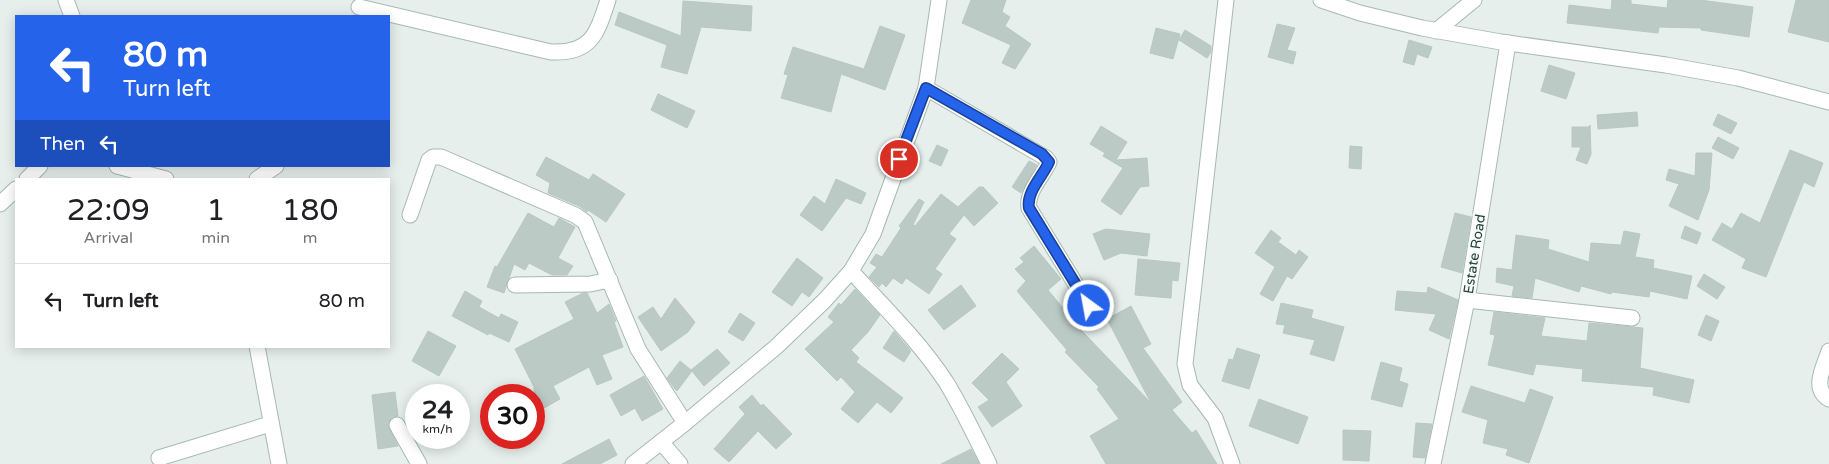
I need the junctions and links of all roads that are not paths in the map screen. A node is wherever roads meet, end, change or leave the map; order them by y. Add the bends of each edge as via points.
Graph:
1 (66, 0) edge
2 (608, 0) edge
3 (939, 0) edge
4 (1226, 0) edge
5 (1474, 0) edge
6 (1330, 1) edge
7 (359, 8) edge
8 (72, 15) edge
9 (390, 15) edge
10 (390, 15) edge
11 (1436, 31) junction
12 (1508, 43) junction
13 (926, 88) junction
14 (1829, 102) edge
15 (39, 167) edge
16 (124, 167) edge
17 (275, 167) edge
18 (144, 170) edge
19 (28, 178) edge
20 (164, 178) edge
21 (258, 178) edge
22 (15, 190) edge
23 (0, 204) edge
24 (410, 215) dead end
25 (851, 271) junction
26 (610, 280) junction
27 (515, 285) dead end
28 (1467, 300) junction
29 (1089, 306) dead end
30 (1632, 318) dead end
31 (257, 348) edge
32 (1829, 351) edge
33 (1829, 398) edge
34 (685, 423) junction
35 (270, 424) junction
36 (397, 425) dead end
37 (661, 442) junction
38 (159, 458) dead end
39 (279, 464) edge
40 (419, 464) edge
41 (633, 464) edge
42 (680, 464) edge
43 (989, 464) edge
44 (1232, 464) edge
45 (1433, 464) edge

1 - 8 street
2 - 9 street via 593,38 582,47 566,53
3 - 13 street
4 - 44 street via 1185,364 1190,384 1215,418
5 - 11 street
6 - 11 street via 1360,13
7 - 10 street
11 - 12 street
12 - 14 street via 1738,78
12 - 28 street, Estate Road
13 - 25 street via 884,208
13 - 29 street via 1049,162 1030,196 1029,208
15 - 19 street
16 - 18 street
17 - 21 street
18 - 20 street
22 - 23 street
24 - 26 street via 429,160 441,157 585,222
25 - 34 street via 776,347
25 - 43 street via 902,325 945,382
26 - 27 street via 590,284
26 - 34 street via 638,349
28 - 30 street
28 - 45 street, Estate Road
31 - 35 street
32 - 33 street via 1819,387
34 - 37 street
35 - 38 street
35 - 39 street
36 - 40 street
37 - 41 street
37 - 42 street

